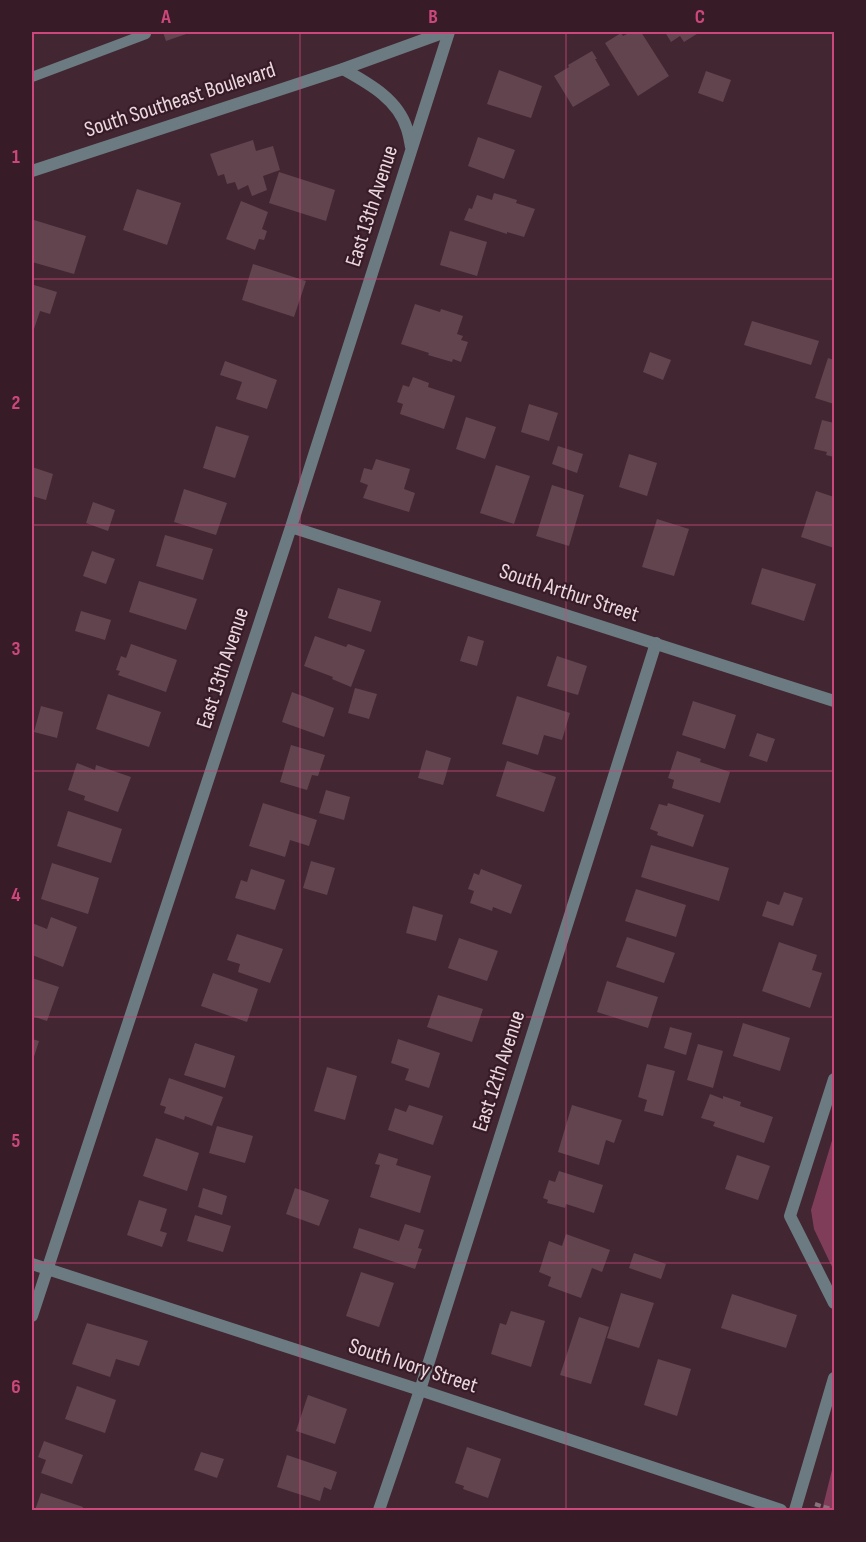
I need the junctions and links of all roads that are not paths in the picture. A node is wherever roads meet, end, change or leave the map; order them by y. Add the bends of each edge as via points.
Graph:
1 (447, 32) edge
2 (146, 34) dead end
3 (343, 69) junction
4 (32, 76) edge
5 (411, 150) junction
6 (32, 171) edge
7 (291, 528) junction
8 (656, 643) junction
9 (834, 701) edge
10 (834, 1079) edge
11 (32, 1264) edge
12 (47, 1269) junction
13 (834, 1303) edge
14 (32, 1316) edge
15 (834, 1378) edge
16 (420, 1390) junction
17 (379, 1510) edge
18 (781, 1510) edge
19 (795, 1510) edge

1 - 3 street, South Southeast Boulevard
1 - 5 street, East 13th Avenue
2 - 4 lane
3 - 5 street via 374,86 394,106 407,127
3 - 6 street, South Southeast Boulevard
5 - 7 street, East 13th Avenue
7 - 8 street, South Arthur Street
7 - 12 street, East 13th Avenue
8 - 9 street, South Arthur Street
8 - 16 street, East 12th Avenue
10 - 13 street via 790,1216
11 - 12 street, South Ivory Street
12 - 14 street, East 13th Avenue
12 - 16 street, South Ivory Street
15 - 19 street
16 - 17 street, East 12th Avenue
16 - 18 street, South Ivory Street

